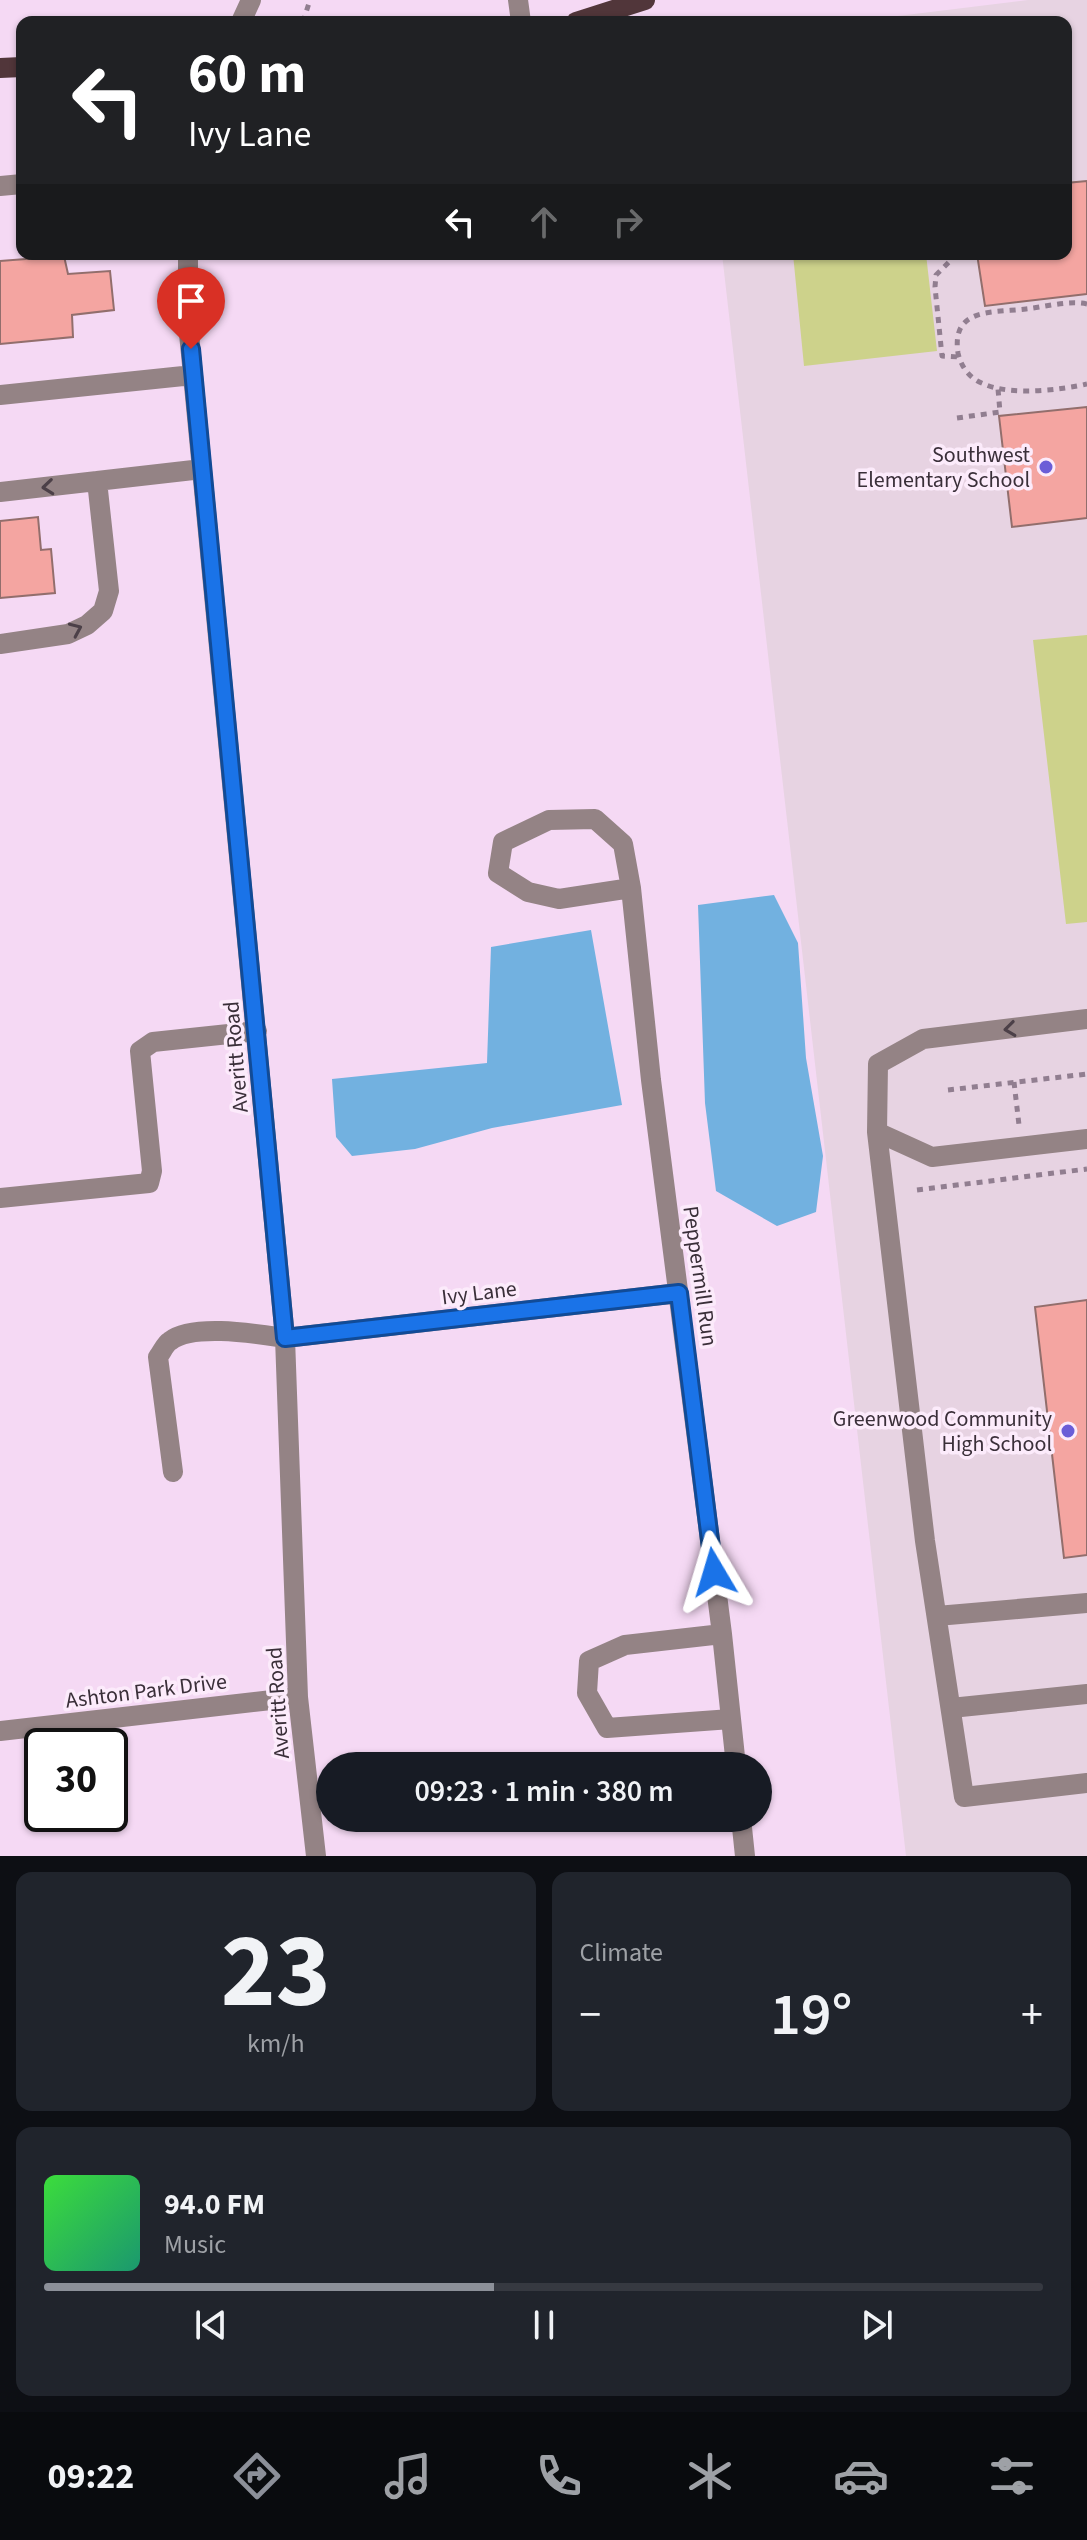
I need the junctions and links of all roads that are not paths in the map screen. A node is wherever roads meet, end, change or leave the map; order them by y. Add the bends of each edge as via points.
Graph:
1 (645, 0) edge
2 (588, 13) edge
3 (188, 260) edge
4 (193, 375) junction
5 (0, 395) edge
6 (202, 469) junction
7 (97, 481) junction
8 (0, 492) edge
9 (0, 644) edge
10 (631, 888) junction
11 (1087, 1019) edge
12 (257, 1031) junction
13 (877, 1132) junction
14 (1087, 1139) edge
15 (0, 1198) edge
16 (679, 1293) junction
17 (285, 1338) junction
18 (173, 1472) dead end
19 (1087, 1603) edge
20 (937, 1616) junction
21 (722, 1634) junction
22 (1087, 1694) edge
23 (298, 1697) junction
24 (951, 1708) junction
25 (731, 1719) junction
26 (0, 1731) edge
27 (735, 1752) edge
28 (1087, 1783) edge
29 (742, 1832) edge
30 (316, 1856) edge
31 (745, 1856) edge

1 - 2 main road
3 - 4 street, Averitt Road
4 - 5 street
4 - 6 street, Averitt Road
6 - 7 street
6 - 12 street, Averitt Road
7 -> 8 street
9 -> 7 street via 68,634 103,611 109,591
10 - 10 street, Peppermill Run via 559,899 528,892 498,873 503,842 549,820 595,819 623,844
10 - 16 street, Peppermill Run
11 -> 13 street via 923,1039 878,1064
12 - 15 street via 153,1042 140,1051 149,1183
12 - 17 street, Averitt Road
13 - 14 street via 932,1157
13 - 20 street
16 - 17 street, Ivy Lane
16 - 21 street, Peppermill Run
17 - 18 street, Ivy Lane via 236,1331 184,1334 169,1341 158,1357
17 - 23 street, Averitt Road
19 - 20 street
20 - 24 street
21 - 25 street, Peppermill Run
21 - 25 street via 625,1645 589,1661 587,1693 607,1728
22 - 24 street
23 - 26 street, Ashton Park Drive
23 - 30 street, Averitt Road
24 - 28 street via 964,1797
25 - 27 street, Peppermill Run
29 - 31 street

